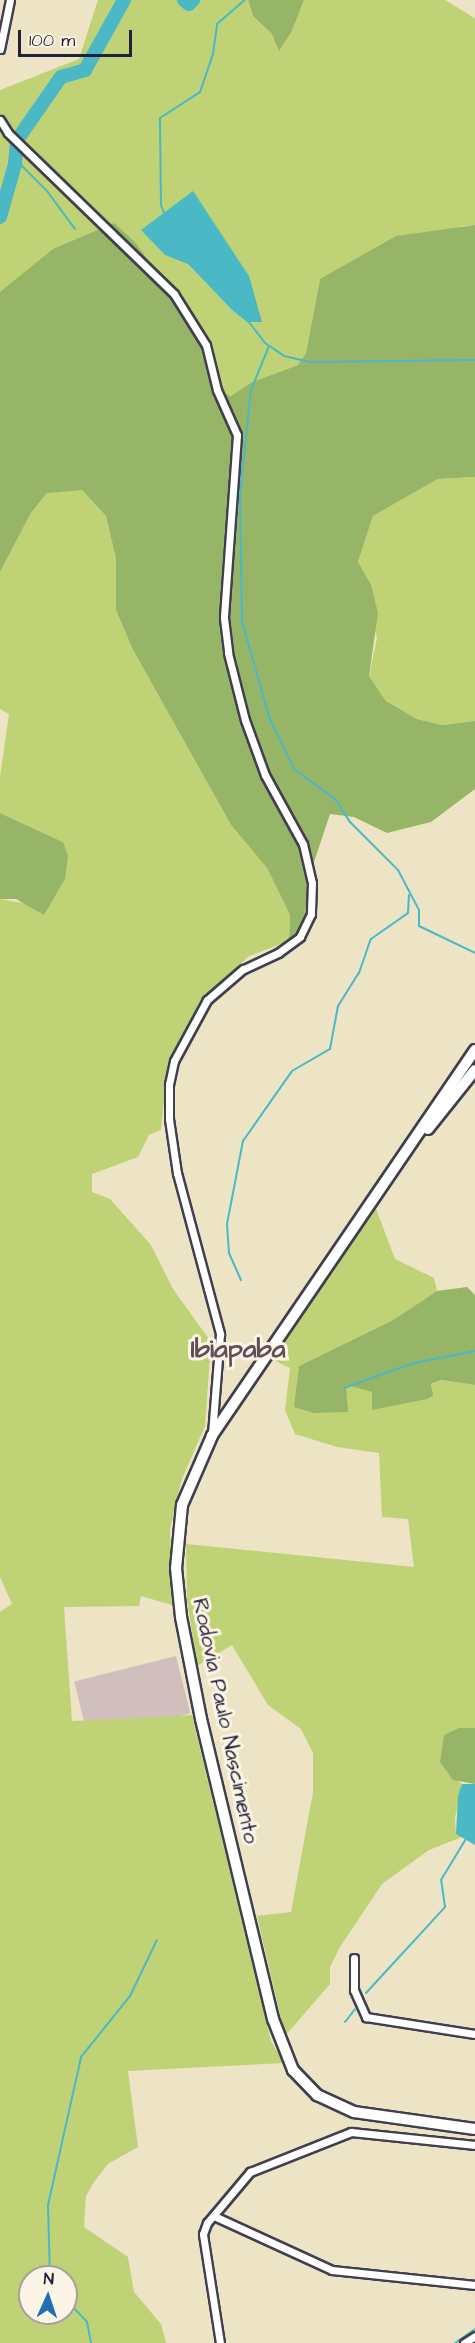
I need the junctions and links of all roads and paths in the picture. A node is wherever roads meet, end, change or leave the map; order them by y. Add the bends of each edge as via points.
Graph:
1 (10, 0) edge
2 (0, 49) edge
3 (0, 120) edge
4 (475, 1050) edge
5 (475, 1070) edge
6 (419, 1137) junction
7 (212, 1436) junction
8 (354, 1958) dead end
9 (475, 2034) edge
10 (456, 2127) junction
11 (475, 2129) edge
12 (454, 2143) junction
13 (475, 2145) edge
14 (214, 2216) junction
15 (475, 2285) edge
16 (475, 2336) edge
17 (220, 2343) edge
18 (464, 2343) edge

1 - 2 street
3 - 7 street via 8,133 174,294 206,345 217,390 237,435 224,618 228,653 253,742 265,775 303,844 312,884 311,914 300,937 243,969 207,1000 174,1061 169,1084 169,1119 177,1173 220,1334
4 - 6 main road, Rodovia Paulo Nascimento
5 - 6 main road, Rodovia Paulo Nascimento
6 - 7 main road, Rodovia Paulo Nascimento
7 - 10 main road, Rodovia Paulo Nascimento via 182,1505 176,1568 178,1596 199,1712 281,2046 303,2082 334,2105 372,2117
8 - 9 street via 354,1990 366,2017
10 - 11 main road, Rodovia Paulo Nascimento
10 - 12 street
12 - 13 street
12 - 14 street via 345,2134 250,2172
14 - 15 street via 332,2270
14 - 17 street via 203,2234
16 - 18 street

